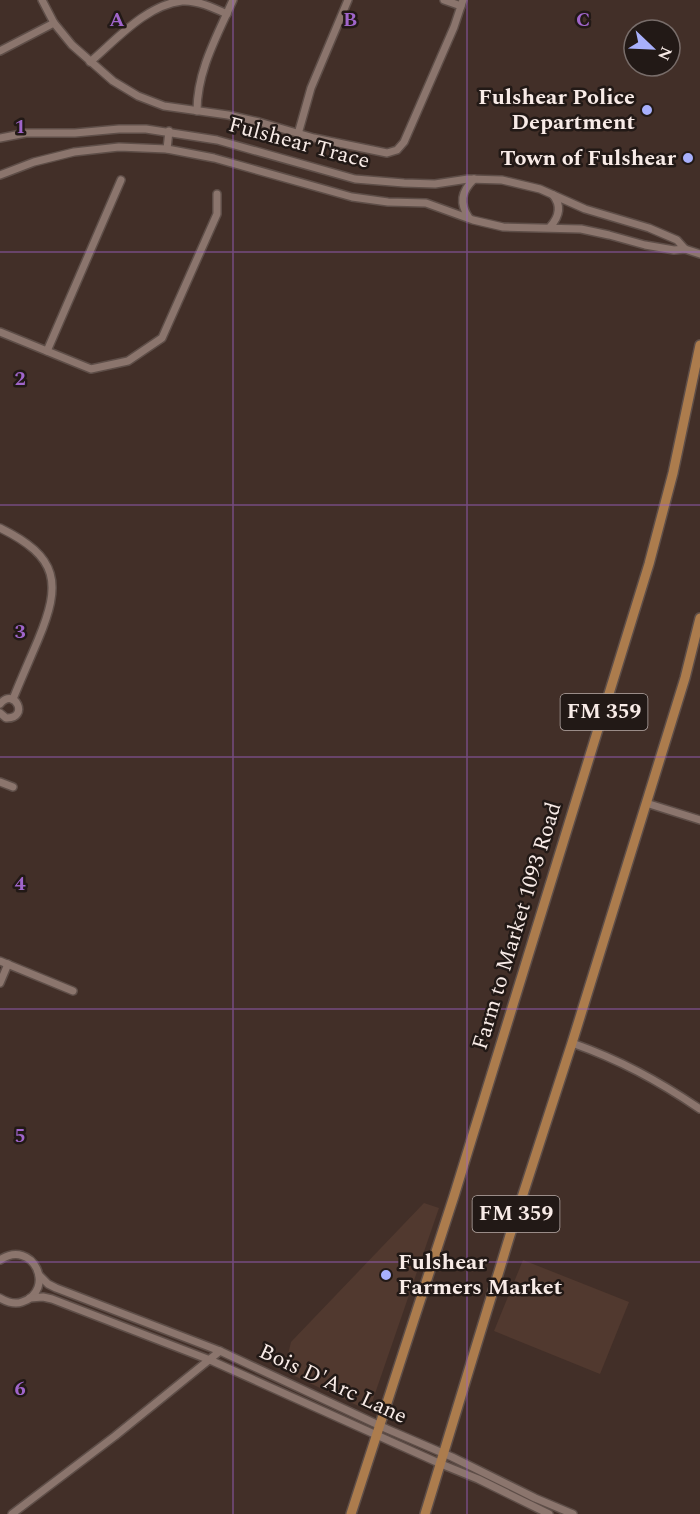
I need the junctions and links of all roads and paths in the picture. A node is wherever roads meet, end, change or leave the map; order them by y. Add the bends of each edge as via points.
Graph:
1 (42, 0) edge
2 (233, 0) edge
3 (348, 0) edge
4 (444, 0) edge
5 (462, 3) edge
6 (227, 14) junction
7 (54, 23) junction
8 (0, 51) edge
9 (90, 62) junction
10 (197, 111) junction
11 (169, 131) junction
12 (298, 134) junction
13 (0, 138) edge
14 (167, 149) junction
15 (0, 175) edge
16 (474, 179) junction
17 (121, 180) dead end
18 (217, 194) dead end
19 (552, 194) junction
20 (469, 218) junction
21 (550, 227) junction
22 (685, 249) junction
23 (700, 254) edge
24 (0, 332) edge
25 (700, 345) edge
26 (47, 351) junction
27 (0, 528) edge
28 (700, 618) edge
29 (13, 699) junction
30 (0, 704) edge
31 (0, 713) edge
32 (0, 782) edge
33 (13, 787) dead end
34 (646, 803) junction
35 (700, 820) edge
36 (0, 961) edge
37 (8, 964) junction
38 (0, 983) edge
39 (73, 991) dead end
40 (572, 1043) junction
41 (700, 1109) edge
42 (0, 1260) edge
43 (39, 1275) junction
44 (0, 1298) edge
45 (30, 1298) junction
46 (220, 1351) junction
47 (210, 1360) junction
48 (377, 1430) junction
49 (444, 1453) junction
50 (441, 1464) junction
51 (12, 1514) edge
52 (351, 1514) edge
53 (425, 1514) edge
54 (549, 1514) edge
55 (573, 1514) edge

1 - 7 street
2 - 6 street
3 - 12 street via 311,88
4 - 5 street
5 - 12 street via 404,142 397,150 387,153
6 - 9 street via 184,0 164,6 145,16
6 - 10 street via 202,70
7 - 8 street
7 - 9 street
9 - 10 street via 138,96 164,106
10 - 12 street via 260,122
11 - 13 street, Fulshear Trace via 119,129 26,133
11 - 14 street
11 - 16 street, Fulshear Trace via 217,140 355,179 435,184
14 - 15 street, Fulshear Trace via 119,147 74,152
14 - 20 street, Fulshear Trace via 214,158 352,197 426,203
16 - 19 street, Fulshear Trace via 528,185
16 - 20 street via 462,198 462,208
17 - 26 street
18 - 26 street via 217,214 162,338 128,362 91,369
19 - 21 street via 559,206
19 - 22 street, Fulshear Trace via 585,209 649,228 677,240
20 - 21 street, Fulshear Trace via 513,228
21 - 22 street, Fulshear Trace via 595,231 635,243
22 - 23 street, Fulshear Trace
24 - 26 street
25 - 48 main road, Farm to Market 1093 Road / FM 359 via 673,473 648,564 454,1196
27 - 29 street via 33,549 48,568 53,594 50,612
28 - 34 main road, FM 359
29 - 30 street
29 - 31 street via 19,707 15,716 6,718
32 - 33 street
34 - 35 street
34 - 40 main road, FM 359
36 - 37 street
37 - 38 street
37 - 39 street
40 - 41 street via 618,1060
40 - 49 main road, FM 359
42 - 43 street, Bois D'Arc Lane via 9,1255 25,1256 37,1267
43 - 45 street via 38,1288
43 - 46 street, Bois D'Arc Lane via 56,1288
44 - 45 street, Bois D'Arc Lane via 11,1303
45 - 47 street, Bois D'Arc Lane via 52,1299
46 - 47 street
46 - 48 street, Bois D'Arc Lane
47 - 48 street, Bois D'Arc Lane
47 - 51 street
48 - 49 street, Bois D'Arc Lane
48 - 50 street, Bois D'Arc Lane
48 - 52 main road, Farm to Market 1093 Road / FM 359
49 - 50 main road, FM 359
49 - 55 street, Bois D'Arc Lane
50 - 53 main road, FM 359
50 - 54 street, Bois D'Arc Lane

